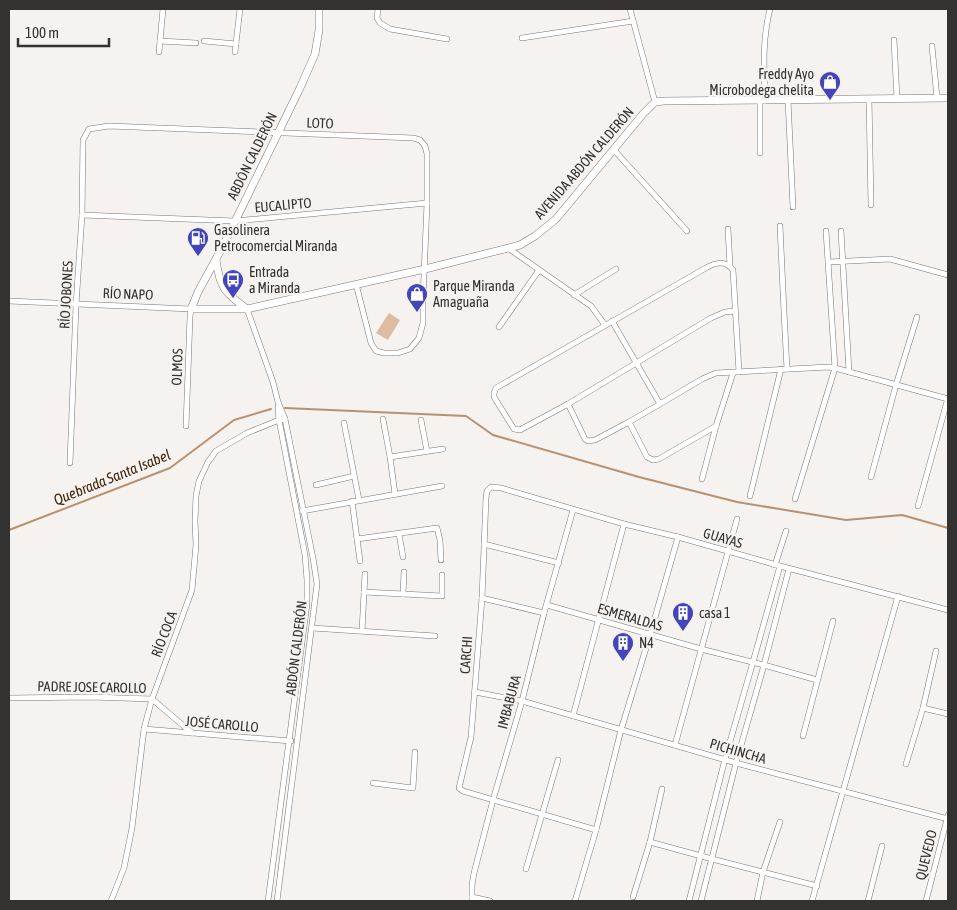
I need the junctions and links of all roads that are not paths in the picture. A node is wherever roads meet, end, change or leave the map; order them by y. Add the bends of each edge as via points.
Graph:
1 (163, 9) edge
2 (240, 9) edge
3 (319, 9) edge
4 (378, 9) edge
5 (630, 9) edge
6 (770, 9) edge
7 (633, 21) junction
8 (522, 38) dead end
9 (446, 39) dead end
10 (894, 40) dead end
11 (160, 41) junction
12 (204, 41) dead end
13 (196, 43) dead end
14 (236, 44) junction
15 (932, 46) dead end
16 (158, 52) dead end
17 (235, 52) dead end
18 (937, 98) junction
19 (948, 98) edge
20 (868, 99) junction
21 (897, 99) junction
22 (788, 100) junction
23 (762, 101) junction
24 (655, 102) junction
25 (89, 129) joint
26 (278, 133) junction
27 (614, 150) junction
28 (760, 153) dead end
29 (427, 203) junction
30 (871, 205) dead end
31 (793, 207) dead end
32 (82, 214) junction
33 (235, 221) junction
34 (780, 226) dead end
35 (728, 229) dead end
36 (687, 231) dead end
37 (826, 231) dead end
38 (841, 231) dead end
39 (508, 248) junction
40 (216, 260) junction
41 (829, 262) junction
42 (843, 262) junction
43 (730, 266) junction
44 (425, 269) junction
45 (616, 269) dead end
46 (539, 270) junction
47 (948, 275) edge
48 (356, 284) junction
49 (574, 294) junction
50 (9, 301) edge
51 (76, 305) junction
52 (191, 309) junction
53 (247, 309) junction
54 (735, 310) junction
55 (917, 317) dead end
56 (612, 322) junction
57 (605, 325) junction
58 (499, 327) dead end
59 (636, 363) junction
60 (835, 368) junction
61 (781, 369) junction
62 (788, 369) junction
63 (736, 372) junction
64 (849, 372) junction
65 (896, 385) junction
66 (948, 399) edge
67 (278, 402) junction
68 (568, 404) junction
69 (660, 404) junction
70 (285, 419) junction
71 (279, 420) junction
72 (383, 420) dead end
73 (421, 420) dead end
74 (629, 422) junction
75 (344, 423) dead end
76 (186, 426) dead end
77 (716, 426) junction
78 (443, 448) dead end
79 (427, 451) junction
80 (390, 457) junction
81 (70, 463) dead end
82 (354, 476) junction
83 (871, 477) dead end
84 (702, 479) dead end
85 (316, 485) dead end
86 (442, 486) dead end
87 (491, 488) joint
88 (395, 494) junction
89 (750, 496) dead end
90 (795, 499) dead end
91 (359, 500) junction
92 (352, 501) junction
93 (918, 506) dead end
94 (304, 510) junction
95 (573, 510) junction
96 (297, 512) junction
97 (736, 519) dead end
98 (624, 524) junction
99 (786, 531) dead end
100 (399, 534) junction
101 (678, 536) junction
102 (357, 539) junction
103 (484, 544) junction
104 (727, 550) junction
105 (403, 557) dead end
106 (441, 560) dead end
107 (360, 562) dead end
108 (558, 563) junction
109 (777, 566) junction
110 (789, 568) junction
111 (404, 572) dead end
112 (365, 574) dead end
113 (442, 574) dead end
114 (364, 592) junction
115 (403, 594) junction
116 (898, 596) junction
117 (482, 598) junction
118 (547, 605) junction
119 (948, 610) edge
120 (544, 613) junction
121 (598, 620) junction
122 (833, 621) dead end
123 (312, 628) junction
124 (362, 631) junction
125 (652, 635) junction
126 (434, 636) dead end
127 (701, 649) junction
128 (936, 651) dead end
129 (753, 662) junction
130 (764, 665) junction
131 (817, 680) junction
132 (475, 692) junction
133 (9, 698) edge
134 (152, 699) junction
135 (522, 702) junction
136 (923, 708) junction
137 (948, 714) edge
138 (573, 716) junction
139 (144, 728) junction
140 (621, 730) junction
141 (192, 733) junction
142 (803, 736) dead end
143 (289, 741) junction
144 (297, 742) junction
145 (675, 745) junction
146 (415, 752) dead end
147 (724, 759) junction
148 (558, 760) dead end
149 (736, 763) junction
150 (906, 764) dead end
151 (373, 783) dead end
152 (662, 790) dead end
153 (843, 792) junction
154 (493, 800) junction
155 (543, 814) junction
156 (948, 818) edge
157 (780, 822) dead end
158 (596, 830) junction
159 (650, 842) junction
160 (882, 846) dead end
161 (701, 856) junction
162 (712, 859) junction
163 (526, 869) dead end
164 (763, 872) junction
165 (817, 886) junction
166 (633, 897) dead end
167 (472, 899) edge
168 (111, 901) edge
169 (268, 901) edge
170 (277, 901) edge
171 (490, 901) edge
172 (575, 901) edge
173 (689, 901) edge
174 (701, 901) edge
175 (757, 901) edge
176 (812, 901) edge
177 (868, 901) edge
178 (926, 901) edge

1 - 11 street
2 - 14 street
3 - 26 street, ABDÓN CALDERÓN via 315,54
4 - 9 street via 377,18 390,29
5 - 7 street
6 - 23 street
7 - 8 street
7 - 24 street
10 - 21 street
11 - 13 street
11 - 16 street
12 - 14 street
14 - 17 street
15 - 18 street
18 - 19 street
18 - 21 street
20 - 21 street
20 - 22 street
20 - 30 street
22 - 23 street
22 - 31 street
23 - 24 street
23 - 28 street
24 - 27 street, AVENIDA ABDÓN CALDERÓN
25 - 26 street, LOTO via 109,126
25 - 32 street, RÍO JOBONES via 84,140
26 - 29 street, LOTO via 420,140 427,154
26 - 33 street, ABDÓN CALDERÓN
27 - 36 street
27 - 39 street, AVENIDA ABDÓN CALDERÓN via 556,219 535,236
29 - 33 street, EUCALIPTO
29 - 44 street, LOTO
32 - 33 street, EUCALIPTO
32 - 51 street, RÍO JOBONES
33 - 40 street, ABDÓN CALDERÓN
34 - 62 street
35 - 43 street
37 - 41 street
38 - 42 street
39 - 44 street, AVENIDA ABDÓN CALDERÓN
39 - 46 street
40 - 52 street, ABDÓN CALDERÓN
40 - 53 street via 218,277 226,293
41 - 42 street
41 - 60 street
42 - 47 street via 890,259
42 - 64 street
43 - 54 street via 733,270
43 - 56 street via 711,265
44 - 48 street, AVENIDA ABDÓN CALDERÓN
44 - 48 street, LOTO via 423,323 419,338 410,349 398,353 376,351 371,343
45 - 49 street
46 - 49 street
46 - 58 street
48 - 53 street, AVENIDA ABDÓN CALDERÓN
49 - 57 street via 590,306
50 - 51 street, RÍO NAPO
51 - 52 street, RÍO NAPO
51 - 81 street, RÍO JOBONES
52 - 53 street, RÍO NAPO
52 - 76 street, OLMOS
53 - 67 street, ABDÓN CALDERÓN
54 - 59 street via 711,318
54 - 63 street
55 - 65 street
56 - 57 street
56 - 59 street
57 - 68 street via 496,388 494,393 516,430
59 - 68 street
59 - 69 street
60 - 62 street
60 - 64 street
60 - 90 street
61 - 62 street
61 - 63 street
61 - 89 street
63 - 69 street via 710,375
63 - 77 street
64 - 65 street
65 - 66 street
65 - 83 street
66 - 93 street
67 - 70 street, ABDÓN CALDERÓN
67 - 71 street, ABDÓN CALDERÓN
68 - 74 street via 588,441
69 - 74 street
70 - 71 street, RÍO COCA
70 - 94 street, ABDÓN CALDERÓN
71 - 96 street, ABDÓN CALDERÓN
71 - 134 street, RÍO COCA via 246,433 216,451 199,480 192,590
72 - 80 street
73 - 79 street
74 - 77 street via 645,454 653,460
75 - 82 street
77 - 84 street
78 - 79 street
79 - 80 street
80 - 88 street
82 - 85 street
82 - 91 street
86 - 88 street
87 - 95 street, GUAYAS via 501,488
87 - 103 street, CARCHI via 486,498
88 - 91 street
91 - 92 street
92 - 94 street
92 - 102 street
94 - 96 street
94 - 123 street, ABDÓN CALDERÓN via 317,584
95 - 98 street, GUAYAS
95 - 108 street, IMBABURA
96 - 143 street, ABDÓN CALDERÓN via 305,555 307,604
97 - 104 street
98 - 101 street, GUAYAS
98 - 121 street
99 - 109 street
100 - 102 street
100 - 105 street
100 - 106 street via 437,528
101 - 104 street, GUAYAS
101 - 125 street
102 - 107 street
103 - 108 street
103 - 117 street, CARCHI
104 - 109 street, GUAYAS
104 - 127 street
108 - 118 street, IMBABURA
109 - 110 street, GUAYAS
109 - 129 street
110 - 116 street, GUAYAS
110 - 130 street
111 - 115 street
112 - 114 street
113 - 115 street via 442,596
114 - 115 street
114 - 124 street
116 - 119 street, GUAYAS
116 - 153 street
117 - 120 street
117 - 132 street, CARCHI
118 - 120 street, IMBABURA
118 - 121 street, ESMERALDAS
120 - 135 street, IMBABURA
121 - 125 street, ESMERALDAS
121 - 138 street
122 - 131 street
123 - 124 street
123 - 144 street, ABDÓN CALDERÓN
124 - 126 street
125 - 127 street, ESMERALDAS
125 - 140 street
127 - 129 street, ESMERALDAS
127 - 145 street
128 - 136 street
129 - 130 street
129 - 147 street
130 - 131 street
130 - 149 street
131 - 142 street
132 - 135 street, PICHINCHA
132 - 154 street, CARCHI via 471,737 459,788
133 - 134 street, PADRE JOSE CAROLLO
134 - 139 street, RÍO COCA
134 - 141 street, PADRE JOSE CAROLLO
135 - 138 street, PICHINCHA
135 - 154 street, IMBABURA
136 - 137 street
136 - 150 street
138 - 140 street, PICHINCHA
139 - 141 street, JOSÉ CAROLLO
139 - 168 street, RÍO COCA via 132,828 124,868
140 - 145 street, PICHINCHA
140 - 158 street
141 - 143 street, JOSÉ CAROLLO
143 - 144 street, JOSÉ CAROLLO
143 - 169 street, ABDÓN CALDERÓN
144 - 170 street, ABDÓN CALDERÓN
145 - 147 street, PICHINCHA
146 - 151 street via 413,788
147 - 149 street, PICHINCHA
147 - 161 street
148 - 155 street
149 - 153 street, PICHINCHA
149 - 162 street
152 - 159 street
153 - 156 street, PICHINCHA
153 - 165 street
154 - 155 street
154 - 167 street, IMBABURA via 474,873
155 - 158 street
155 - 163 street
156 - 178 street, QUEVEDO
157 - 164 street
158 - 172 street
159 - 161 street
159 - 166 street
160 - 177 street
161 - 162 street
161 - 173 street
162 - 164 street
162 - 174 street
164 - 165 street
164 - 175 street
165 - 176 street
167 - 171 street

